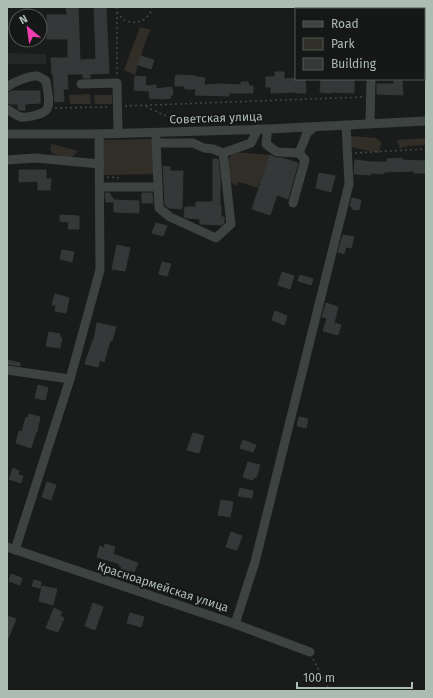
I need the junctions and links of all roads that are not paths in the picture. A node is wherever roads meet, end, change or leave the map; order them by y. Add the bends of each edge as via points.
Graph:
1 (371, 80) edge
2 (81, 84) dead end
3 (7, 87) edge
4 (7, 109) edge
5 (29, 116) junction
6 (426, 121) edge
7 (370, 123) junction
8 (346, 125) junction
9 (314, 127) junction
10 (261, 129) junction
11 (155, 132) junction
12 (118, 133) junction
13 (7, 134) edge
14 (27, 134) junction
15 (99, 134) junction
16 (156, 143) junction
17 (223, 153) junction
18 (298, 153) junction
19 (7, 160) edge
20 (100, 164) junction
21 (100, 186) junction
22 (158, 186) junction
23 (293, 203) dead end
24 (7, 370) edge
25 (70, 379) junction
26 (11, 549) edge
27 (235, 624) junction
28 (310, 652) road end

1 - 7 street
2 - 12 street via 117,83
3 - 5 street via 34,76 44,80 49,103 47,109 43,113
4 - 5 street via 21,117
5 - 14 street
6 - 7 street, Советская улица
7 - 8 street, Советская улица
8 - 9 street, Советская улица
8 - 27 street via 349,184 255,562
9 - 10 street, Советская улица
9 - 18 street
10 - 11 street, Советская улица
10 - 17 street via 251,143
10 - 18 street via 267,135 266,144 277,152
11 - 12 street, Советская улица
11 - 16 street
12 - 15 street, Советская улица
13 - 14 street, Советская улица
14 - 15 street, Советская улица
15 - 20 street
16 - 17 street via 193,143
16 - 22 street
17 - 22 street via 231,224 216,238 164,213 159,208
18 - 23 street via 305,160
19 - 20 street via 35,158
20 - 21 street
21 - 22 street
21 - 25 street via 100,270
24 - 25 street
25 - 26 street
26 - 27 street, Красноармейская улица
27 - 28 street, Красноармейская улица

